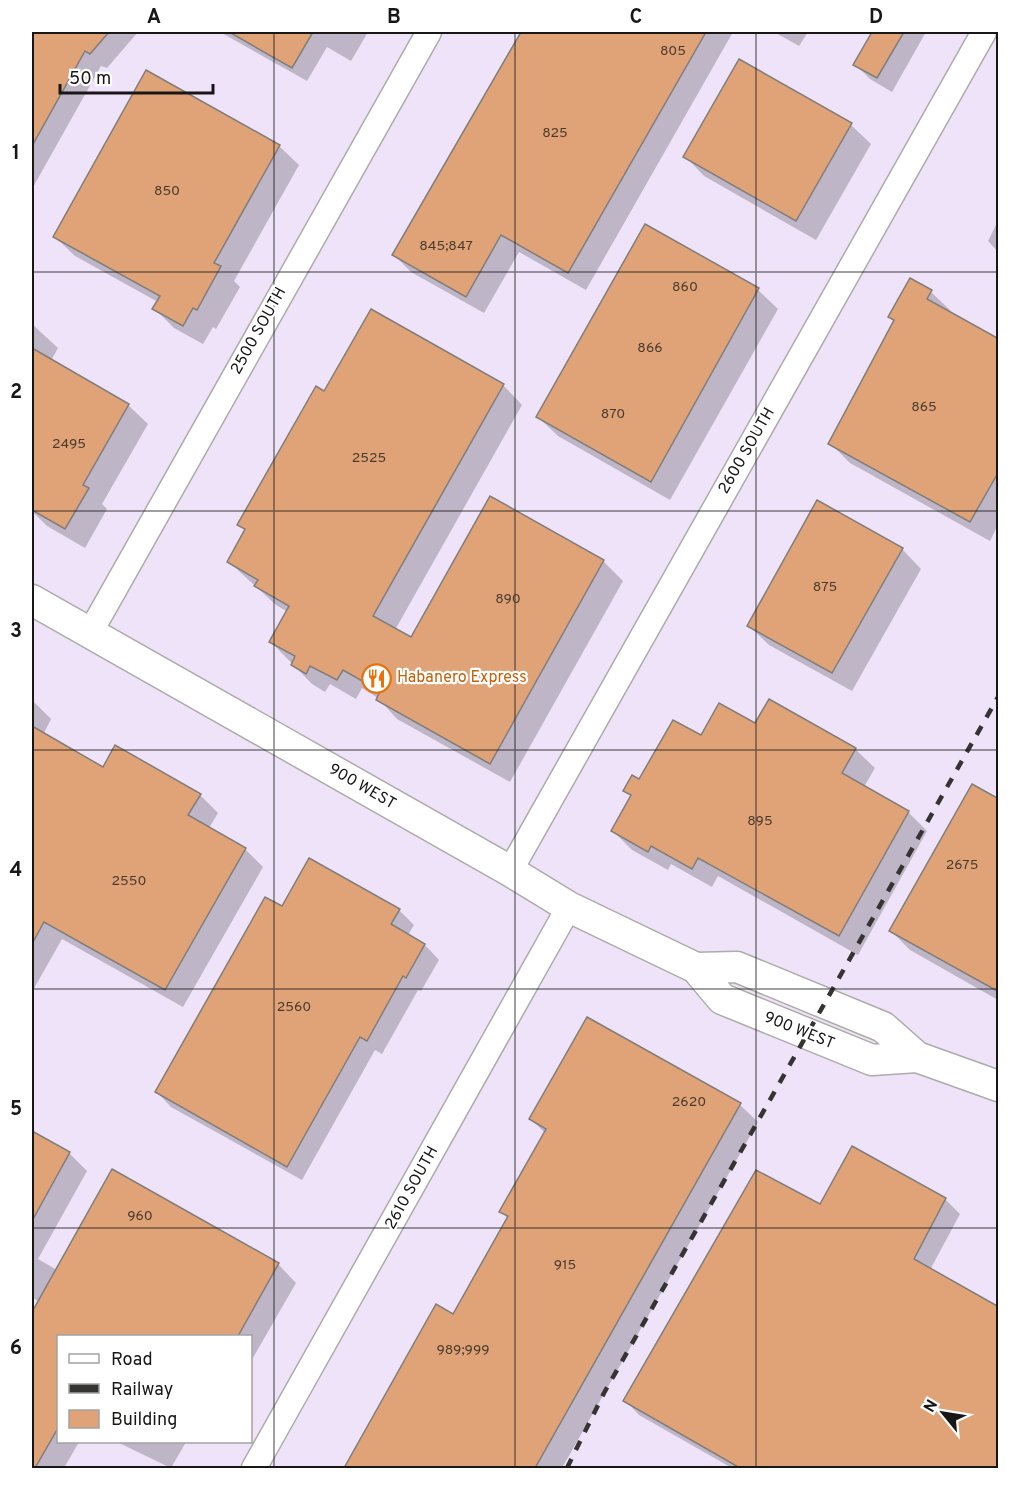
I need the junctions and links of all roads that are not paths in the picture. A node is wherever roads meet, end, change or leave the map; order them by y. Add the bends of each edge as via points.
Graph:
1 (429, 32) edge
2 (984, 32) edge
3 (32, 600) edge
4 (91, 632) junction
5 (510, 871) junction
6 (569, 907) junction
7 (999, 1086) edge
8 (254, 1468) edge

1 - 4 street, 2500 SOUTH
2 - 5 street, 2600 SOUTH
3 - 4 main road, 900 WEST
4 - 5 main road, 900 WEST
5 - 6 main road, 900 WEST
6 - 7 main road, 900 WEST via 696,968 722,999 822,1041 872,1060 917,1057
6 - 8 street, 2610 SOUTH

